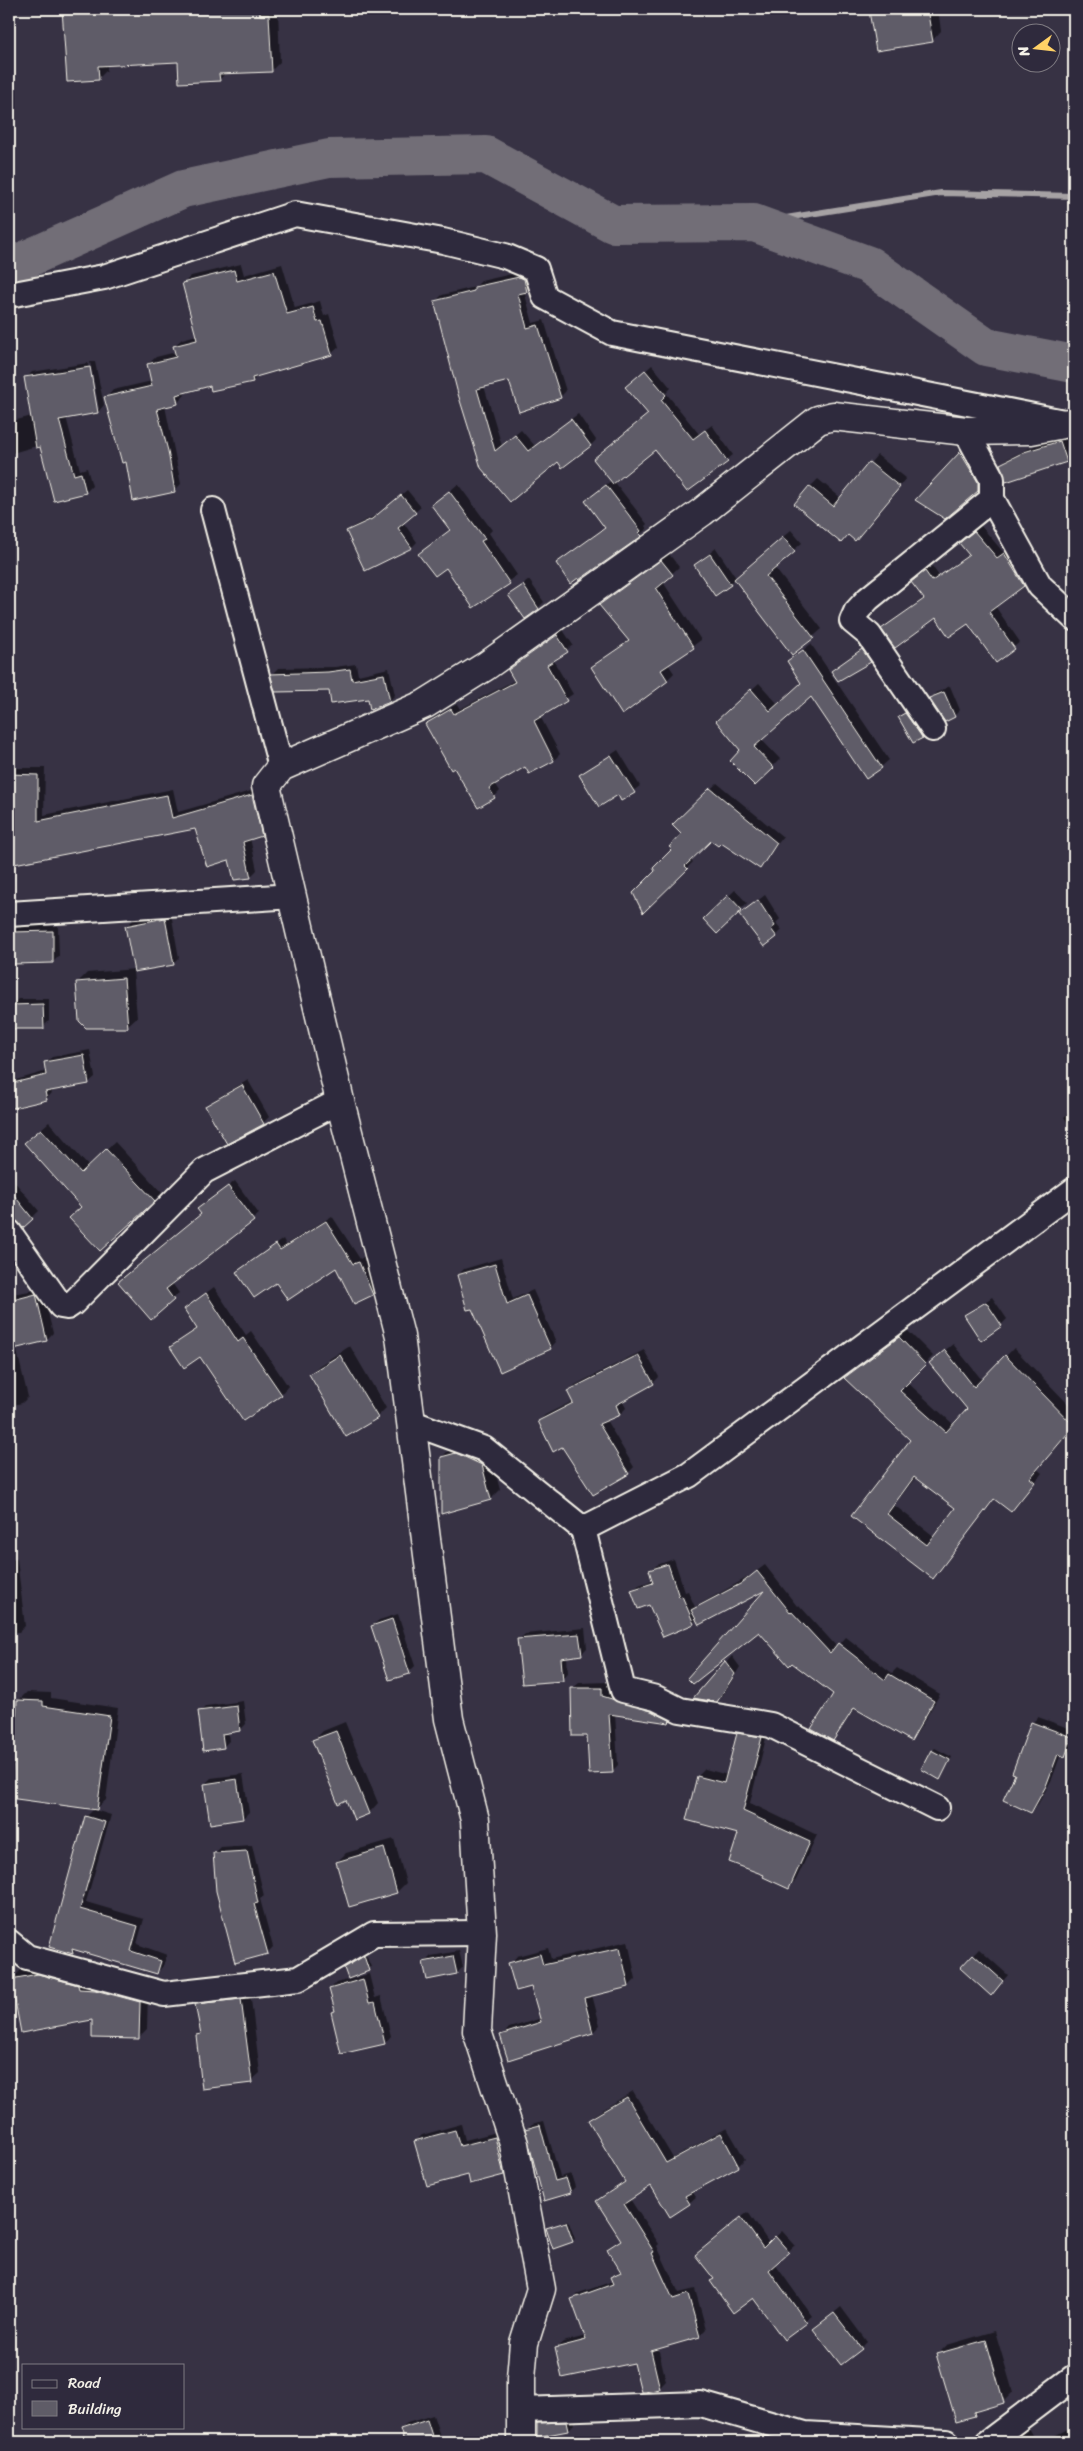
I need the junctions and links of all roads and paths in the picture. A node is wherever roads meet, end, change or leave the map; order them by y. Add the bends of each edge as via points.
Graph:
1 (9, 295) edge
2 (1071, 422) edge
3 (966, 431) junction
4 (992, 499) junction
5 (213, 510) dead end
6 (1074, 618) edge
7 (933, 729) dead end
8 (281, 768) junction
9 (292, 896) junction
10 (9, 914) edge
11 (340, 1101) junction
12 (1074, 1190) edge
13 (9, 1232) edge
14 (410, 1422) junction
15 (583, 1529) junction
16 (937, 1808) dead end
17 (482, 1933) junction
18 (9, 1942) edge
19 (1074, 2377) edge
20 (521, 2410) junction
21 (521, 2442) edge
22 (946, 2442) edge
23 (988, 2442) edge

1 - 2 street via 104,278 295,214 443,241 505,256 536,270 545,297 612,333
2 - 3 street via 1031,430
3 - 4 street via 992,478
3 - 8 street via 833,416 818,420 702,512 486,666 425,704
4 - 6 street via 1040,586
4 - 7 street via 868,599 852,621 869,635
5 - 8 street
8 - 9 street via 266,786
9 - 10 street
9 - 11 street
11 - 13 street via 204,1171 67,1306 61,1306
11 - 14 street via 400,1336
12 - 15 street via 689,1475
14 - 15 street via 484,1449
14 - 17 street via 449,1719 475,1820
15 - 16 street via 623,1690 656,1698 680,1710 771,1725
17 - 18 street via 374,1934 298,1979 164,1994 27,1957
17 - 20 street via 477,2030 514,2144 541,2289 524,2343
19 - 23 street
20 - 21 street
20 - 22 street via 701,2404 805,2434

